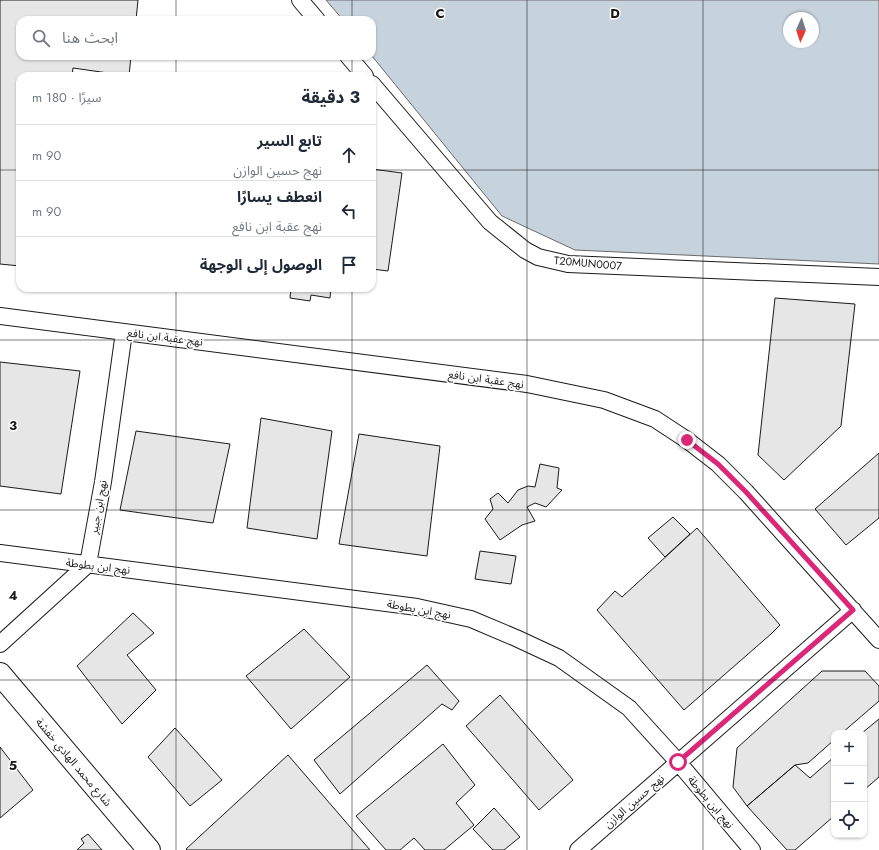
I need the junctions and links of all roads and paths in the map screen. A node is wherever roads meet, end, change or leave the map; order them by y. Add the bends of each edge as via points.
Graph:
1 (300, 0) edge
2 (314, 16) edge
3 (351, 60) edge
4 (362, 72) edge
5 (376, 89) edge
6 (879, 277) edge
7 (0, 316) edge
8 (124, 332) junction
9 (0, 553) edge
10 (88, 564) junction
11 (853, 610) junction
12 (879, 640) edge
13 (0, 644) edge
14 (0, 674) edge
15 (678, 762) junction
16 (149, 850) edge
17 (578, 850) edge
18 (752, 850) edge

1 - 2 street
3 - 4 street
5 - 6 street, T20MUN0007 via 490,222 525,250 538,257 568,264
7 - 8 street, نهج عقبة ابن نافع
8 - 10 street, نهج ابن جبير via 103,482
8 - 11 street, نهج عقبة ابن نافع via 527,384 604,400 655,420 718,464
9 - 10 street, نهج ابن بطوطة
10 - 13 street
10 - 15 street, نهج ابن بطوطة via 417,607 471,620 559,658 628,708
11 - 12 street, نهج عقبة ابن نافع
11 - 15 street, نهج حسين الوازن
14 - 16 street, شارع محمد الهادي خفشة
15 - 17 street, نهج حسين الوازن
15 - 18 street, نهج ابن بطوطة

